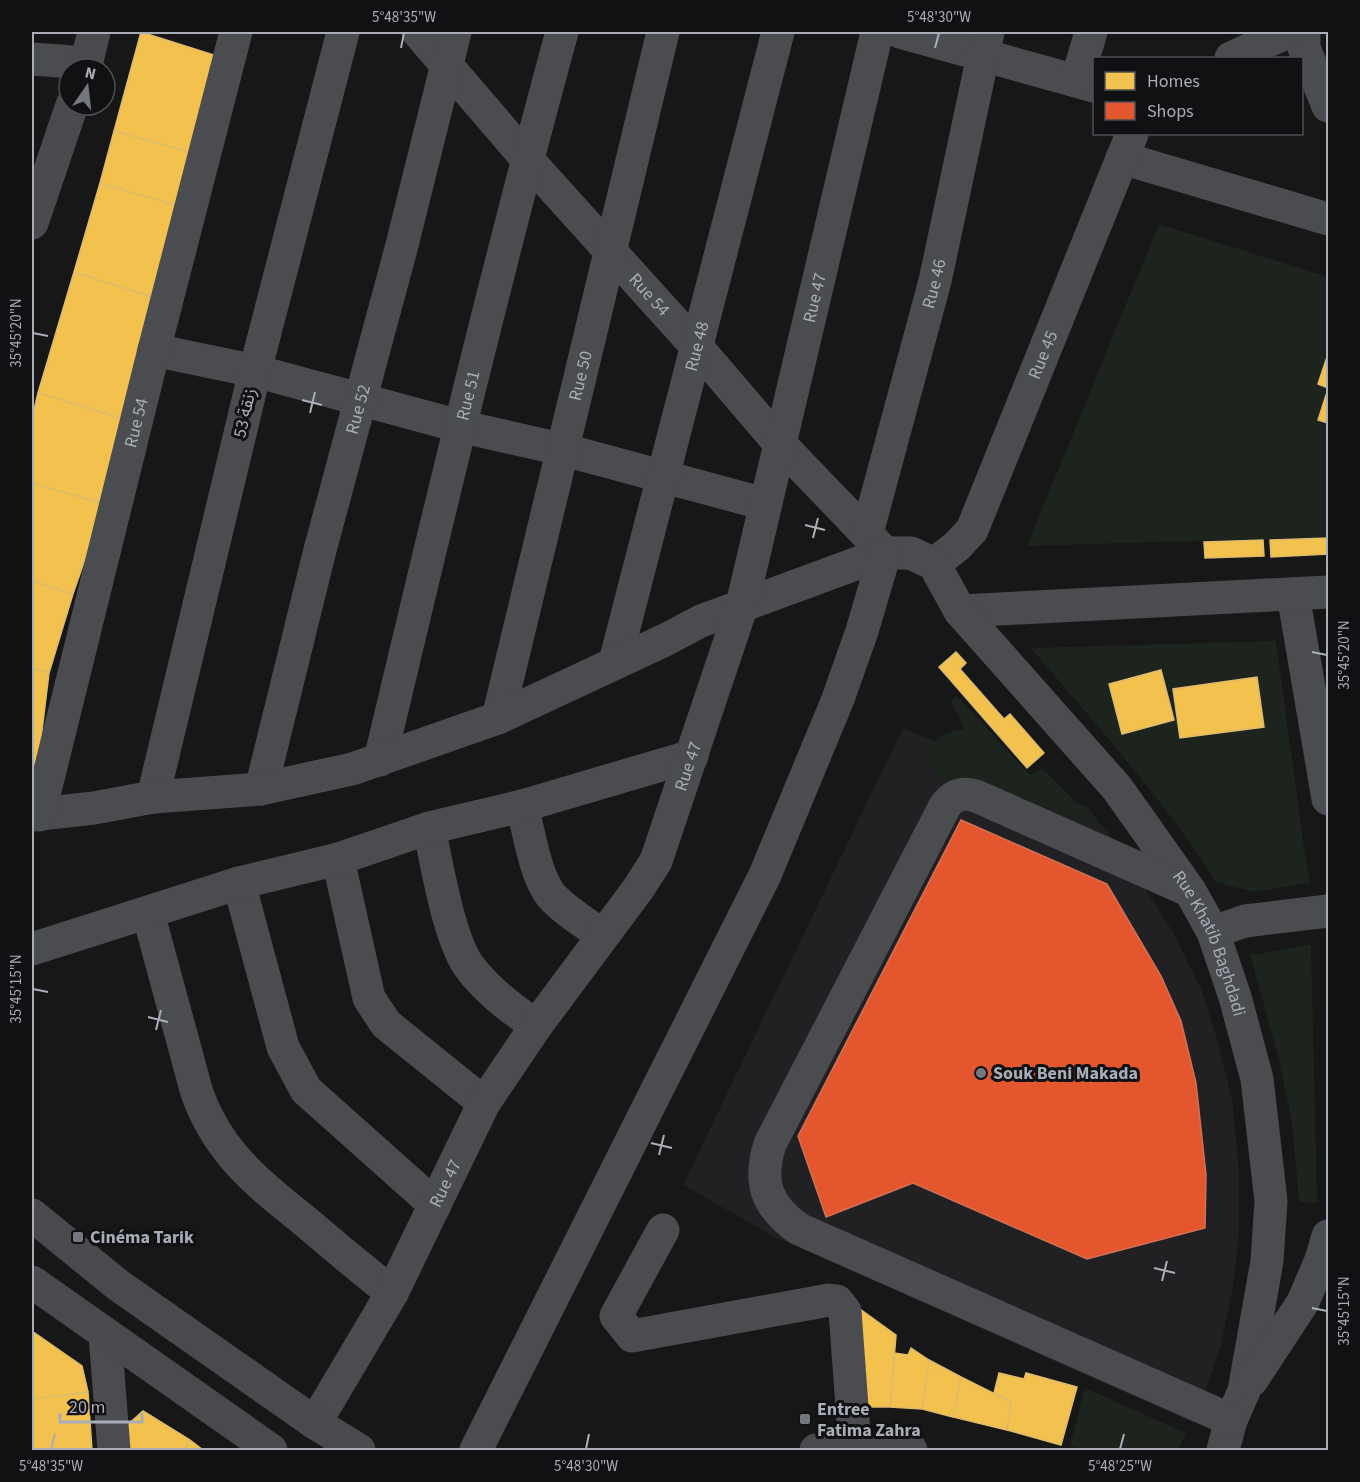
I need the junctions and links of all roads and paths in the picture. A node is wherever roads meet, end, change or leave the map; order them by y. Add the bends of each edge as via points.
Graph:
1 (94, 32) edge
2 (236, 32) edge
3 (344, 32) edge
4 (418, 32) edge
5 (562, 32) edge
6 (663, 32) edge
7 (778, 32) edge
8 (877, 32) edge
9 (900, 32) edge
10 (1091, 32) edge
11 (1288, 32) edge
12 (1304, 32) edge
13 (986, 43) edge
14 (450, 47) edge
15 (88, 57) edge
16 (1233, 57) edge
17 (32, 59) edge
18 (57, 62) edge
19 (1086, 83) edge
20 (1329, 106) edge
21 (66, 117) edge
22 (1127, 146) edge
23 (527, 159) junction
24 (39, 177) edge
25 (32, 219) edge
26 (1329, 219) edge
27 (609, 249) junction
28 (696, 346) junction
29 (154, 350) junction
30 (255, 370) junction
31 (360, 398) junction
32 (459, 426) junction
33 (780, 444) junction
34 (561, 449) junction
35 (663, 477) junction
36 (765, 504) junction
37 (876, 543) junction
38 (934, 564) junction
39 (1329, 592) edge
40 (1293, 594) junction
41 (742, 605) junction
42 (960, 612) junction
43 (615, 662) junction
44 (498, 718) junction
45 (692, 756) junction
46 (380, 760) junction
47 (261, 789) junction
48 (153, 797) junction
49 (1329, 799) edge
50 (522, 806) junction
51 (35, 815) edge
52 (429, 828) junction
53 (338, 859) junction
54 (239, 883) junction
55 (1190, 891) junction
56 (1329, 911) edge
57 (148, 913) junction
58 (1213, 932) junction
59 (602, 934) junction
60 (32, 949) edge
61 (536, 1026) junction
62 (484, 1103) junction
63 (435, 1204) junction
64 (32, 1215) edge
65 (663, 1230) dead end
66 (1329, 1236) edge
67 (32, 1282) edge
68 (392, 1293) junction
69 (105, 1335) junction
70 (1233, 1421) edge
71 (315, 1423) junction
72 (855, 1448) junction
73 (114, 1450) edge
74 (271, 1450) edge
75 (359, 1450) edge
76 (476, 1450) edge
77 (816, 1450) edge
78 (910, 1450) edge

1 - 15 main road
2 - 29 street, Rue 54
3 - 30 street, زنقة 53
4 - 14 street, Rue 54
5 - 23 street, Rue 51
6 - 27 street, Rue 50
7 - 28 street, Rue 48
8 - 33 street, Rue 47
9 - 13 street
10 - 19 street
11 - 16 street
12 - 20 street via 1304,48
13 - 19 street
13 - 37 street, Rue 46
14 - 23 street, Rue 54
14 - 31 street, Rue 52
17 - 18 street
21 - 24 main road
22 - 26 street
22 - 38 street, Rue 45 via 972,530
23 - 27 street, Rue 54
23 - 32 street, Rue 51
24 - 25 main road
27 - 28 street, Rue 54
27 - 34 street, Rue 50
28 - 33 street, Rue 54
28 - 35 street, Rue 48
29 - 30 street
29 - 51 street, Rue 54
30 - 31 street
30 - 48 street, زنقة 53
31 - 32 street
31 - 47 street, Rue 52
32 - 34 street
32 - 46 street, Rue 51
33 - 36 street, Rue 47
33 - 37 street, Rue 54
34 - 35 street
34 - 44 street, Rue 50
35 - 36 street
35 - 43 street, Rue 48
36 - 41 street, Rue 47
37 - 38 street
37 - 41 street
37 - 76 street, Rue 46 via 862,632 765,875
38 - 42 street, Rue Khatib Baghdadi
39 - 40 street
40 - 42 street
40 - 49 street
41 - 43 street
41 - 45 street, Rue 47
42 - 55 street, Rue Khatib Baghdadi via 1117,788
43 - 44 street
44 - 46 street
45 - 50 street
45 - 59 street, Rue 47 via 656,861
46 - 47 street
47 - 48 street
48 - 51 street
50 - 52 street
50 - 59 street via 548,892
52 - 53 street
52 - 61 street via 453,932 469,967 503,1003
53 - 54 street
53 - 62 street via 369,998 386,1024
54 - 57 street
54 - 63 street via 283,1047 306,1090
55 - 58 street, Rue Khatib Baghdadi
55 - 70 street via 976,796 955,796 945,806 770,1144 765,1183 771,1202 783,1218 799,1229
56 - 58 street via 1245,921
57 - 60 street
57 - 68 street via 197,1093 221,1142 257,1182
58 - 70 street, Rue Khatib Baghdadi via 1257,1079 1271,1201 1267,1261
59 - 61 street, Rue 47
61 - 62 street, Rue 47
62 - 63 street, Rue 47
63 - 68 street, Rue 47
64 - 71 main road via 118,1285
65 - 72 street via 616,1316 632,1336 837,1301 844,1311
66 - 70 street via 1303,1302
67 - 69 main road
68 - 71 street, Rue 47
69 - 73 street
69 - 74 main road
71 - 75 main road
72 - 77 main road
72 - 78 main road

